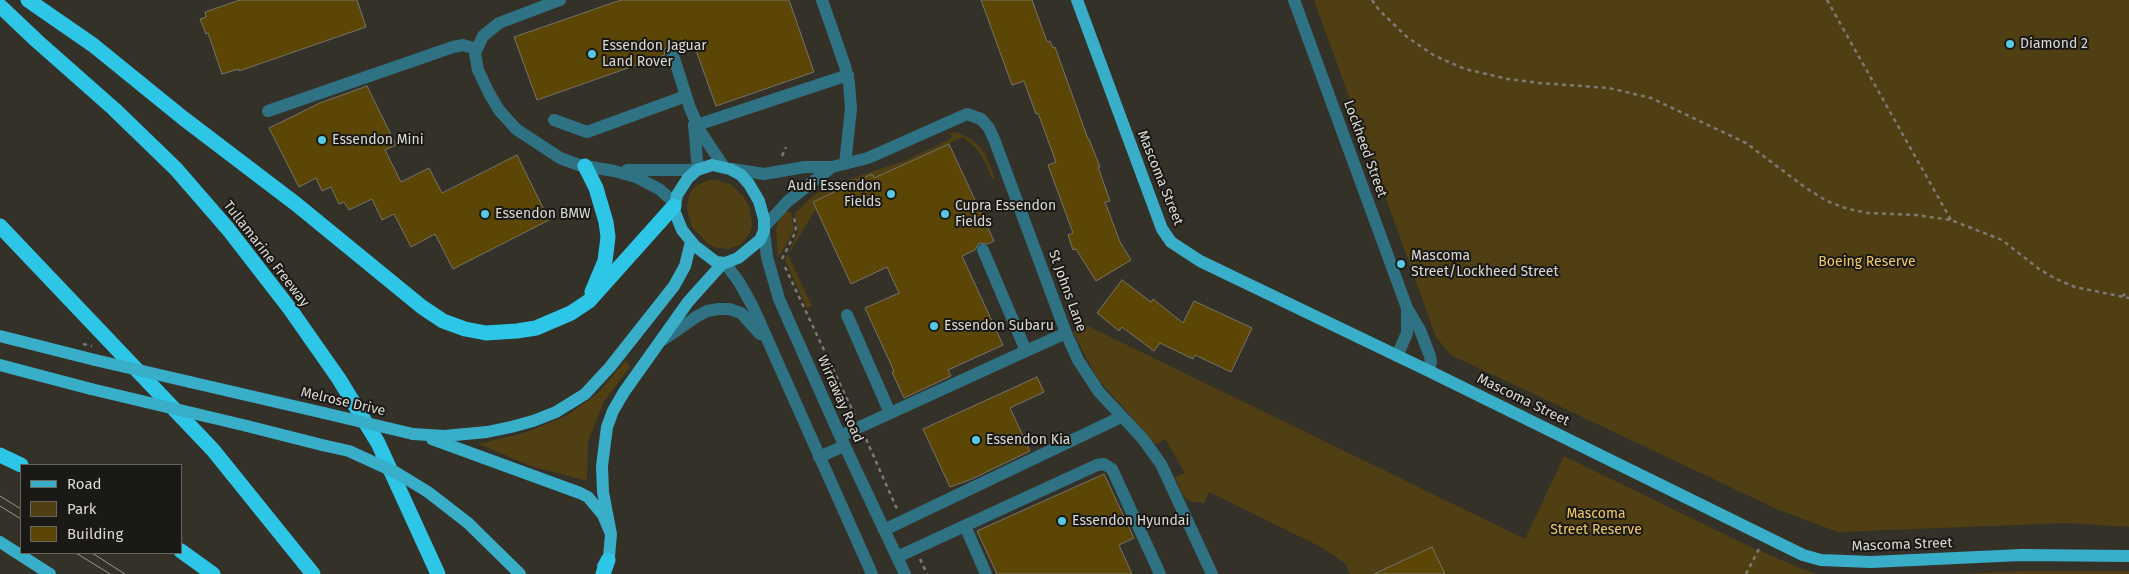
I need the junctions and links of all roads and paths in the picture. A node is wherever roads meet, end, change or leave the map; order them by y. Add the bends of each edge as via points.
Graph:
1 (28, 0) edge
2 (560, 0) edge
3 (822, 0) edge
4 (1077, 0) edge
5 (1294, 0) edge
6 (1372, 0) edge
7 (1827, 0) edge
8 (0, 6) edge
9 (476, 49) junction
10 (672, 52) dead end
11 (848, 75) junction
12 (688, 102) junction
13 (268, 111) dead end
14 (554, 120) dead end
15 (696, 126) junction
16 (845, 164) junction
17 (585, 166) junction
18 (832, 167) junction
19 (727, 168) junction
20 (697, 170) junction
21 (614, 171) junction
22 (674, 204) junction
23 (793, 212) dead end
24 (1951, 220) junction
25 (0, 226) edge
26 (764, 229) junction
27 (691, 242) junction
28 (983, 250) dead end
29 (724, 263) junction
30 (2129, 292) edge
31 (2121, 297) junction
32 (2129, 298) edge
33 (589, 300) junction
34 (1407, 308) junction
35 (847, 315) dead end
36 (1066, 333) junction
37 (0, 336) edge
38 (659, 343) junction
39 (768, 344) junction
40 (1026, 351) junction
41 (1397, 356) junction
42 (0, 365) edge
43 (1429, 371) junction
44 (890, 413) junction
45 (1122, 417) junction
46 (860, 427) junction
47 (413, 434) junction
48 (842, 441) junction
49 (0, 455) edge
50 (819, 457) junction
51 (20, 465) edge
52 (902, 521) junction
53 (965, 526) junction
54 (884, 530) junction
55 (611, 534) junction
56 (0, 542) edge
57 (1759, 548) dead end
58 (916, 549) junction
59 (182, 551) edge
60 (2129, 556) edge
61 (897, 557) junction
62 (605, 567) edge
63 (50, 574) edge
64 (212, 574) edge
65 (312, 574) edge
66 (438, 574) edge
67 (520, 574) edge
68 (597, 574) edge
69 (872, 574) edge
70 (905, 574) edge
71 (927, 574) edge
72 (986, 574) edge
73 (1160, 574) edge
74 (1212, 574) edge
75 (1746, 574) edge

1 - 33 highway via 93,45 296,204 394,286 443,321 486,333 517,331 556,321
2 - 9 street via 499,22 483,36
3 - 11 street
4 - 41 main road, Mascoma Street via 1154,210 1171,242 1200,262
5 - 34 street, Lockheed Street
6 - 24 path via 1407,37 1435,56 1465,69 1539,83 1609,88 1651,98 1746,144 1827,201 1867,213
7 - 24 path
8 - 66 highway, Tullamarine Freeway via 176,169 290,309 339,379 378,443
9 - 13 street via 463,45 453,47
9 - 17 street via 476,63 482,80 516,129 552,153
10 - 12 street
11 - 15 street
11 - 16 street via 851,109
12 - 14 street via 587,132
12 - 15 street
15 - 19 street
15 - 20 street
16 - 18 street, St Johns Lane
16 - 36 street, St Johns Lane via 890,150 967,114 976,116 986,124 994,139
17 - 21 street
17 - 33 highway via 596,188 608,237 605,261
18 - 19 street, St Johns Lane via 805,167 764,174
18 - 26 street, St Johns Lane via 788,201
19 - 20 main road via 712,165
19 - 26 main road via 741,175 755,192 763,210
20 - 21 street
20 - 22 main road via 682,185
21 - 22 street via 650,183
22 - 27 main road via 678,221
22 - 33 highway
23 - 46 path via 796,231 782,259
24 - 31 path via 2002,240 2056,279 2075,287
25 - 65 highway via 213,450
26 - 29 main road via 760,240 751,249
26 - 48 street, Wirraway Road via 767,256 779,299
27 - 29 main road via 716,262
27 - 47 main road via 685,266 674,286 585,394 556,412 511,427 444,436
28 - 40 street
29 - 38 main road via 688,302
29 - 39 street via 748,296
30 - 31 path
31 - 32 path
34 - 41 street, Lockheed Street via 1407,333
34 - 43 street, Lockheed Street via 1430,356
35 - 44 street
36 - 40 street
36 - 45 street, St Johns Lane via 1086,374
37 - 47 main road, Melrose Drive, bridge
38 - 39 street via 707,311 729,309 753,324
38 - 55 main road via 624,392 607,427 602,479
39 - 50 street
40 - 44 street
41 - 43 main road, Mascoma Street
42 - 67 main road, bridge via 349,451 397,473 428,492 468,523
43 - 60 main road, Mascoma Street via 1795,551 1821,560 1871,562 2040,554
44 - 46 street
45 - 52 street
45 - 74 street, St Johns Lane via 1144,439 1161,464
46 - 48 street
46 - 52 path
47 - 55 main road, Melrose Drive via 580,493 599,508
48 - 50 street
48 - 54 street, Wirraway Road
49 - 51 highway
50 - 69 street
52 - 54 street
53 - 58 street
53 - 72 street
53 - 73 street via 1104,464 1112,469
54 - 61 street, Wirraway Road
55 - 62 main road
56 - 63 main road
57 - 75 path
58 - 61 street
58 - 71 path
59 - 64 highway
61 - 70 street, Wirraway Road
62 - 68 main road

